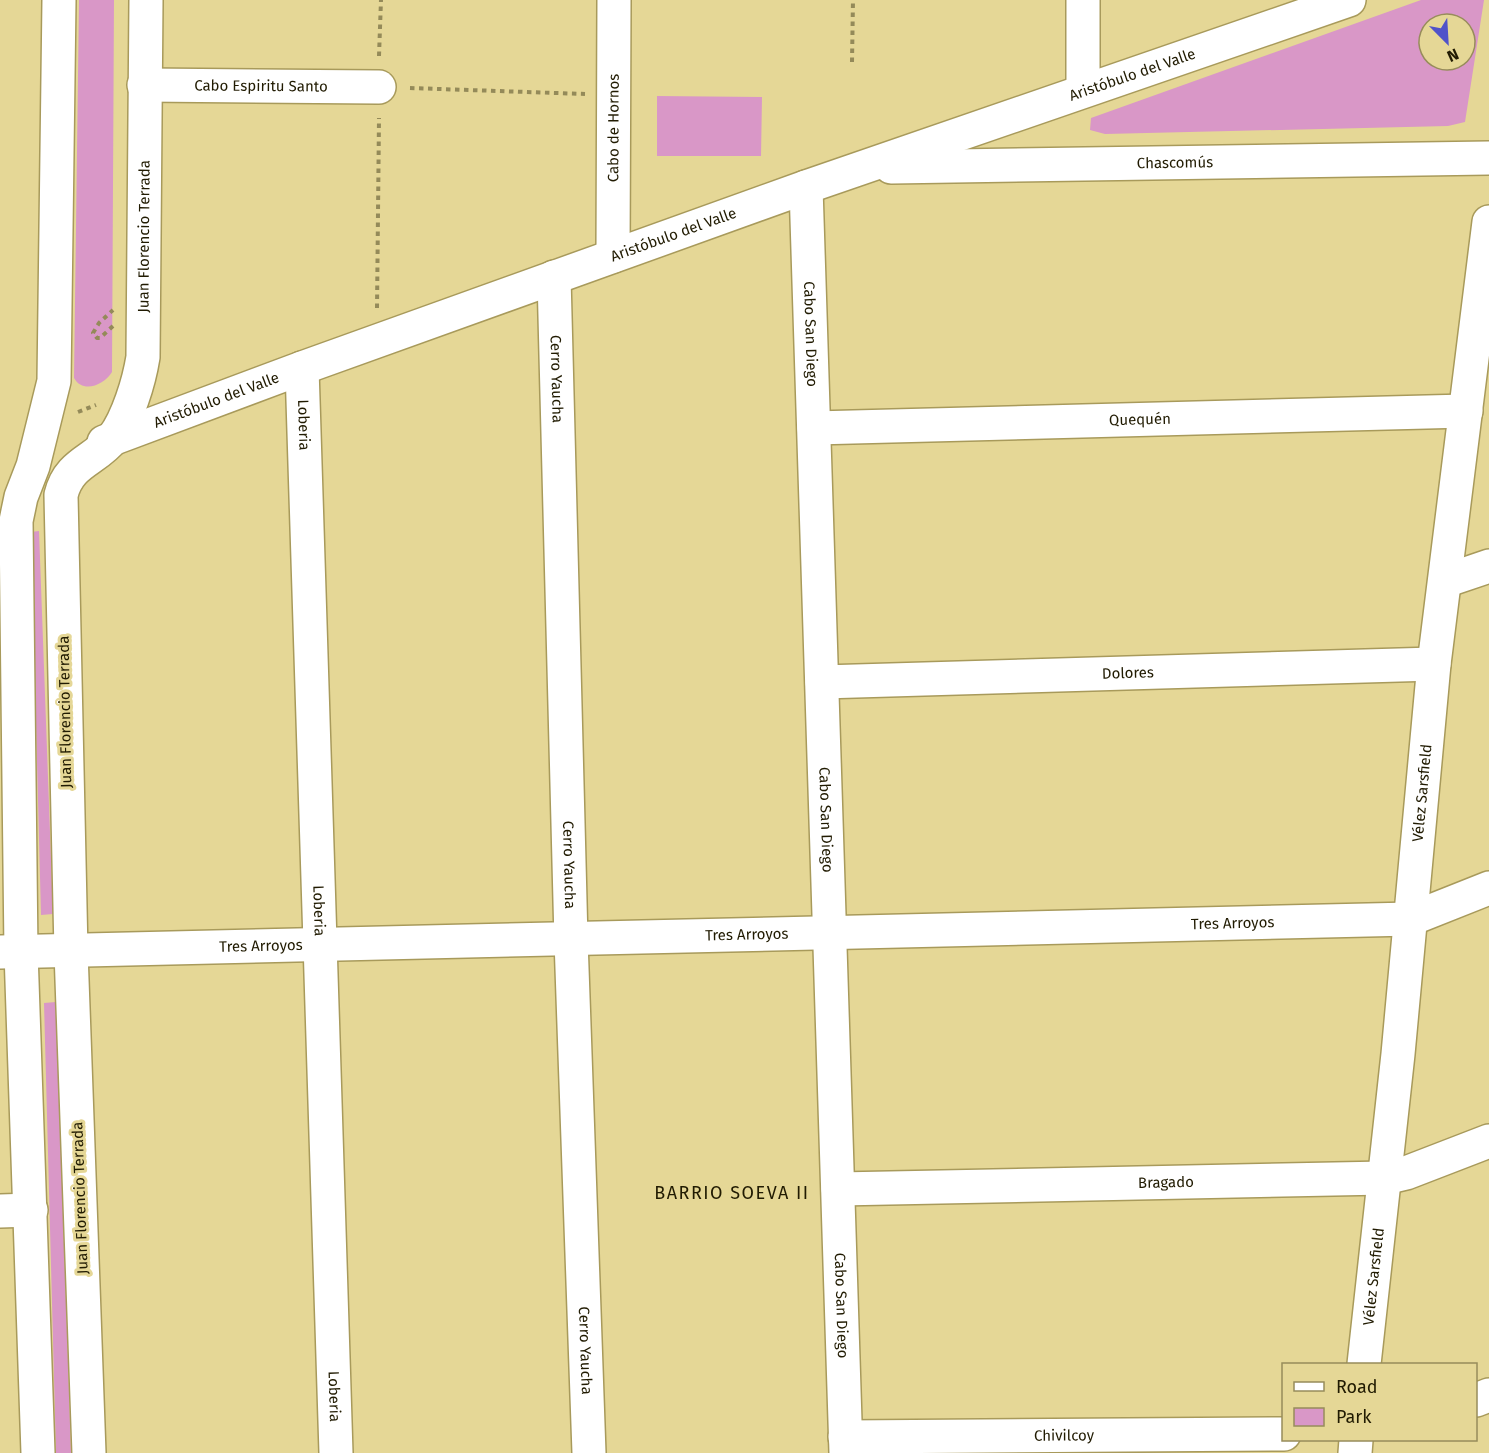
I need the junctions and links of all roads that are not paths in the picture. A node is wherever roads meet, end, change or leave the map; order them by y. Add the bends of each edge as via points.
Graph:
1 (59, 0) edge
2 (146, 0) edge
3 (614, 0) edge
4 (1083, 0) edge
5 (1348, 0) edge
6 (144, 85) junction
7 (379, 87) road end
8 (1083, 90) junction
9 (1489, 158) edge
10 (861, 167) junction
11 (806, 187) junction
12 (1489, 222) edge
13 (613, 256) junction
14 (554, 277) junction
15 (302, 368) junction
16 (1466, 411) junction
17 (814, 428) junction
18 (112, 439) junction
19 (33, 466) junction
20 (0, 478) edge
21 (1489, 566) edge
22 (1445, 581) junction
23 (1434, 664) junction
24 (822, 682) junction
25 (1489, 888) edge
26 (1411, 919) junction
27 (830, 934) junction
28 (572, 940) junction
29 (320, 946) junction
30 (11, 952) edge
31 (71, 952) junction
32 (1489, 1141) edge
33 (1385, 1178) junction
34 (838, 1189) junction
35 (15, 1210) edge
36 (1364, 1363) edge
37 (1282, 1434) edge
38 (846, 1445) edge
39 (38, 1453) edge
40 (89, 1453) edge
41 (336, 1453) edge
42 (589, 1453) edge

1 - 19 street via 54,381
2 - 6 street, Juan Florencio Terrada
3 - 13 street, Cabo de Hornos
4 - 8 street
5 - 8 street, Aristóbulo del Valle
6 - 7 street, Cabo Espiritu Santo
6 - 18 street, Juan Florencio Terrada via 143,357 135,394
8 - 10 street, Aristóbulo del Valle
9 - 10 street, Chascomús
10 - 11 street, Aristóbulo del Valle
11 - 13 street, Aristóbulo del Valle
11 - 17 street, Cabo San Diego
12 - 16 street, Vélez Sarsfield
13 - 14 street, Aristóbulo del Valle
14 - 15 street, Aristóbulo del Valle
14 - 28 street, Cerro Yaucha
15 - 18 street, Aristóbulo del Valle
15 - 29 street, Loberia
16 - 17 street, Quequén
16 - 22 street, Vélez Sarsfield
17 - 24 street, Cabo San Diego
18 - 19 street, Aristóbulo del Valle
18 - 31 street, Juan Florencio Terrada via 72,472 61,495
19 - 20 street, Aristóbulo del Valle
19 - 30 street via 16,521
21 - 22 street
22 - 23 street, Vélez Sarsfield
23 - 24 street, Dolores
23 - 26 street, Vélez Sarsfield
24 - 27 street, Cabo San Diego
25 - 26 street, Tres Arroyos
26 - 27 street, Tres Arroyos
26 - 33 street, Vélez Sarsfield
27 - 28 street, Tres Arroyos
27 - 34 street, Cabo San Diego
28 - 29 street, Tres Arroyos
28 - 42 street, Cerro Yaucha
29 - 31 street, Tres Arroyos
29 - 41 street, Loberia
30 - 31 street, Tres Arroyos
30 - 35 street
31 - 40 street, Juan Florencio Terrada
32 - 33 street, Bragado
33 - 34 street, Bragado
33 - 36 street, Vélez Sarsfield
34 - 38 street, Cabo San Diego
35 - 39 street
37 - 38 street, Chivilcoy

